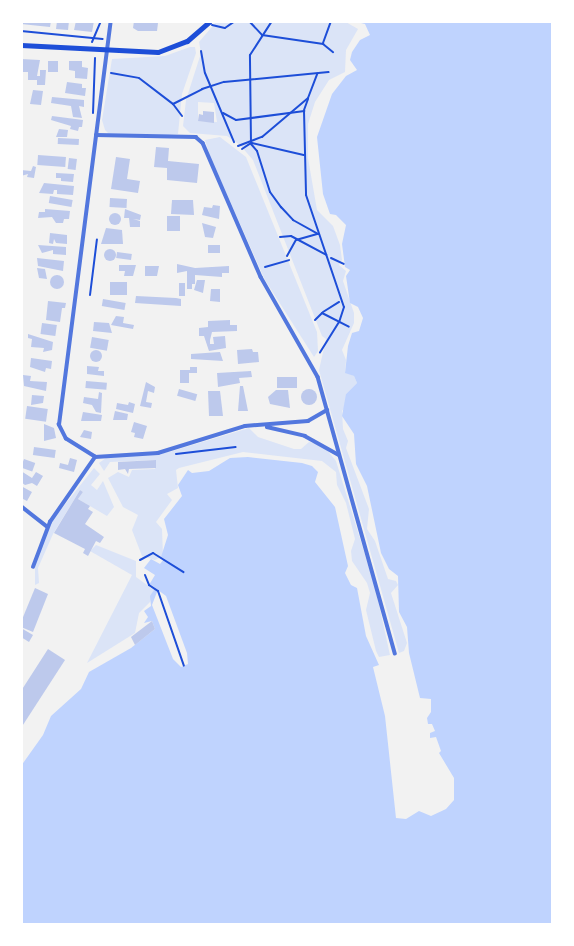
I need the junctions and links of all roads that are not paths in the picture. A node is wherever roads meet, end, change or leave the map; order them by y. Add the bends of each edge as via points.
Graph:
1 (111, 21) edge
2 (209, 22) edge
3 (21, 44) edge
4 (105, 51) junction
5 (96, 135) junction
6 (327, 410) junction
7 (263, 426) junction
8 (340, 455) junction
9 (95, 457) junction
10 (21, 506) edge
11 (48, 527) junction
12 (33, 567) dead end
13 (395, 653) dead end

1 - 4 street
2 - 4 highway via 193,38 170,50
3 - 4 highway
4 - 5 street
5 - 6 street via 199,138 257,269 308,355
5 - 9 street via 59,425 66,439
6 - 7 street via 308,421
6 - 8 street
7 - 8 street via 305,436
7 - 9 street via 246,426 158,453
8 - 13 street
9 - 11 street
10 - 11 street
11 - 12 street

